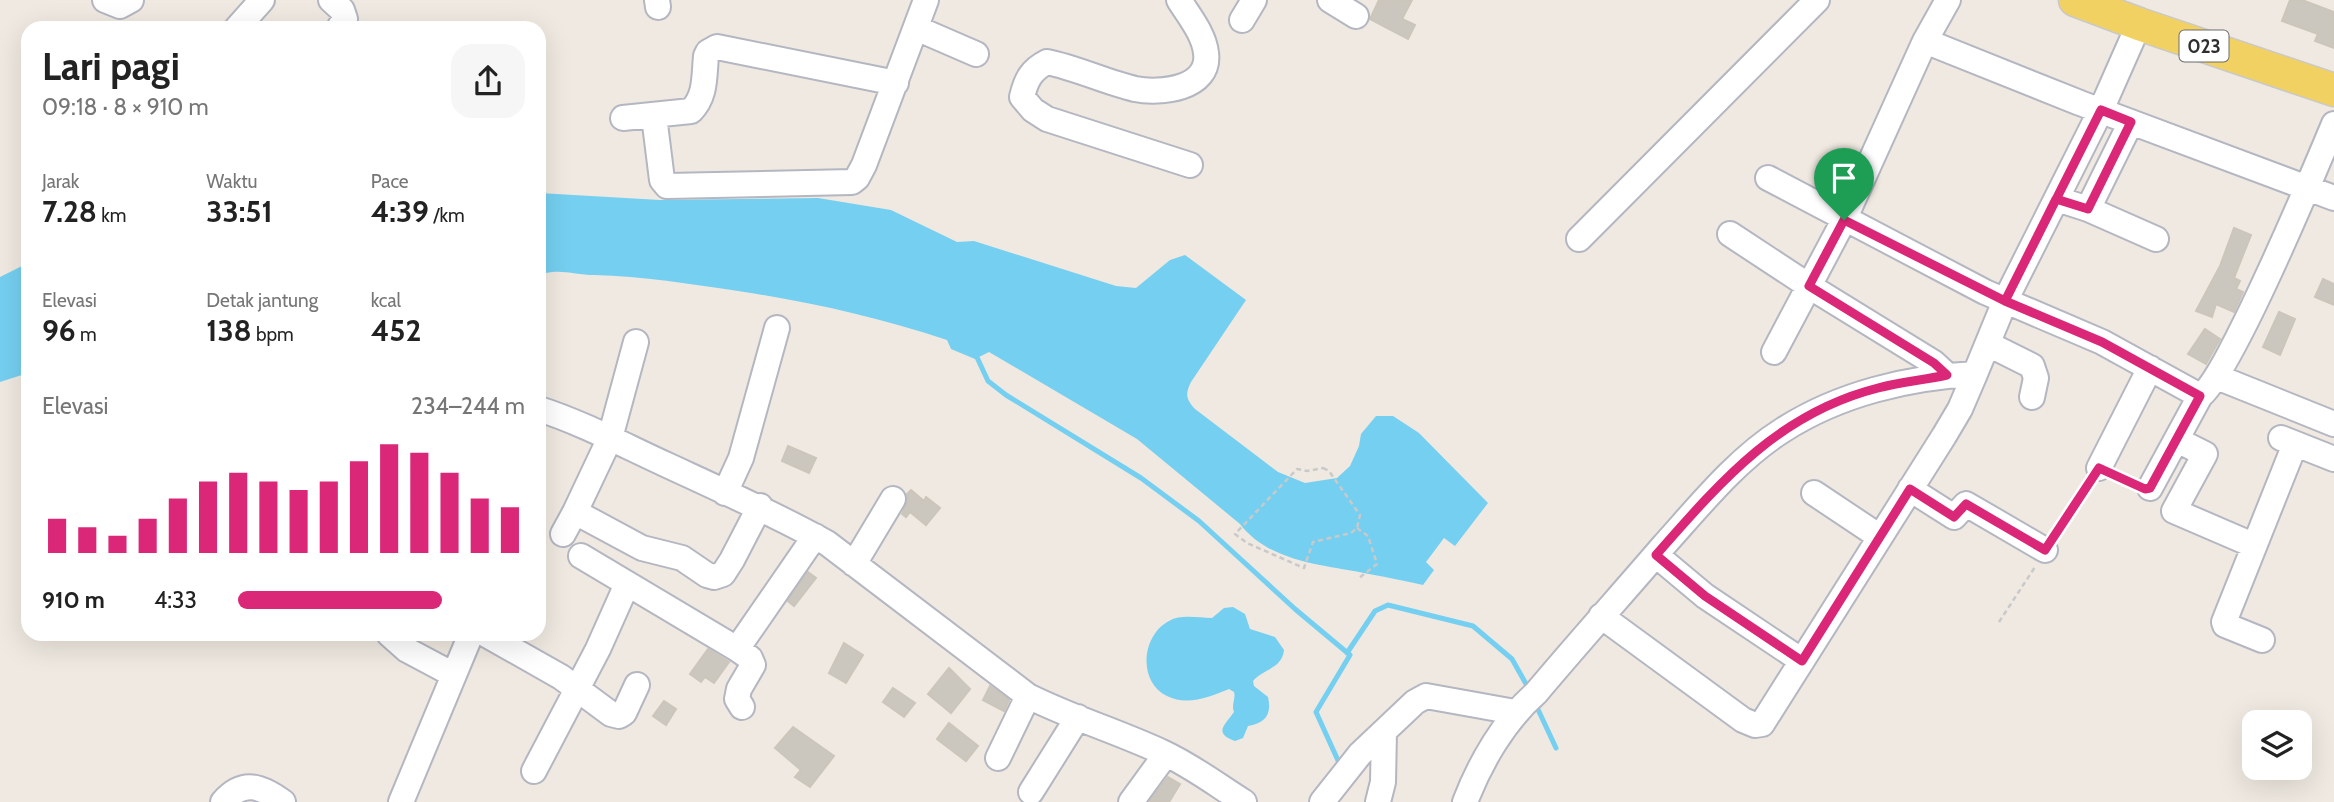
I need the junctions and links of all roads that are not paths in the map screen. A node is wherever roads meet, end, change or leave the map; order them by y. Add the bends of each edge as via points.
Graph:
1 (105, 0) edge
2 (131, 0) edge
3 (262, 0) edge
4 (331, 0) edge
5 (926, 0) edge
6 (1179, 0) edge
7 (1330, 0) edge
8 (1817, 0) edge
9 (1948, 0) edge
10 (2075, 0) edge
11 (1356, 16) dead end
12 (243, 21) edge
13 (344, 21) edge
14 (2139, 24) junction
15 (916, 28) junction
16 (1925, 40) junction
17 (976, 54) dead end
18 (896, 83) junction
19 (2334, 90) edge
20 (2101, 110) junction
21 (654, 116) junction
22 (623, 118) dead end
23 (2131, 122) junction
24 (2334, 124) edge
25 (1190, 165) dead end
26 (1768, 178) dead end
27 (2308, 186) junction
28 (2334, 198) edge
29 (2056, 199) junction
30 (2088, 209) junction
31 (1844, 220) junction
32 (1730, 234) dead end
33 (1579, 239) dead end
34 (2156, 239) dead end
35 (1809, 286) junction
36 (2005, 301) junction
37 (777, 328) dead end
38 (636, 342) dead end
39 (1988, 344) junction
40 (1774, 352) dead end
41 (2150, 368) junction
42 (1975, 374) junction
43 (1947, 375) junction
44 (2217, 377) junction
45 (2200, 396) junction
46 (2032, 397) dead end
47 (546, 412) edge
48 (2334, 424) edge
49 (610, 438) junction
50 (2176, 440) junction
51 (2334, 459) edge
52 (2099, 468) road end
53 (2150, 488) road end
54 (1910, 489) junction
55 (725, 493) junction
56 (1814, 493) dead end
57 (893, 499) dead end
58 (760, 506) junction
59 (815, 536) junction
60 (1880, 537) junction
61 (2253, 545) junction
62 (2045, 550) road end
63 (581, 555) dead end
64 (1656, 555) junction
65 (854, 564) junction
66 (626, 584) junction
67 (1601, 615) junction
68 (2262, 640) dead end
69 (397, 641) edge
70 (468, 641) edge
71 (497, 641) edge
72 (737, 649) junction
73 (1802, 661) junction
74 (454, 675) junction
75 (637, 685) dead end
76 (576, 688) junction
77 (1028, 696) junction
78 (1527, 701) junction
79 (742, 706) dead end
80 (1078, 717) junction
81 (1384, 732) junction
82 (1166, 754) junction
83 (998, 758) dead end
84 (534, 771) dead end
85 (1031, 792) dead end
86 (1215, 795) edge
87 (223, 802) edge
88 (283, 802) edge
89 (401, 802) edge
90 (1131, 802) edge
91 (1244, 802) edge
92 (1322, 802) edge
93 (1378, 802) edge
94 (1465, 802) edge

1 - 2 street via 120,6
3 - 12 street
4 - 13 street via 344,13
5 - 15 street
6 - 25 street via 1206,54 1203,69 1194,80 1163,90 1137,89 1047,62 1035,68 1022,97 1047,119
7 - 11 street
8 - 33 street
9 - 16 street
10 - 14 main road, 023
14 - 19 main road, 023
14 - 20 street
15 - 17 street
15 - 18 street
16 - 20 street
16 - 31 street
18 - 21 street via 718,47 706,56 699,103 691,111
18 - 21 street via 860,173 852,182 667,186 662,180
20 - 23 street
20 - 29 street
21 - 22 street
23 - 27 street
23 - 30 street
24 - 27 street
26 - 31 street
27 - 28 street
27 - 44 street
29 - 30 street
29 - 36 street
30 - 34 street
31 - 35 street
31 - 36 street
32 - 35 street
35 - 40 street
35 - 43 street
36 - 39 street
36 - 41 street
37 - 55 street via 741,458
38 - 49 street
39 - 42 street
39 - 46 street via 2032,366 2036,378
41 - 45 street
41 - 52 street
42 - 43 street
42 - 54 street via 1960,409
43 - 64 street via 1878,388 1813,412 1781,431 1710,493
44 - 45 street via 2208,393
44 - 48 street
45 - 50 street
47 - 49 street
49 - 55 street
49 - 58 street via 569,523 682,558 714,577 723,574
50 - 53 street
50 - 61 street via 2205,454 2174,511
51 - 61 street via 2288,441
54 - 60 street
54 - 62 street via 1954,517 1966,504
55 - 58 street
56 - 60 street
57 - 65 street
58 - 59 street
59 - 65 street
59 - 72 street
60 - 73 street
61 - 68 street via 2224,622
63 - 66 street
64 - 67 street
64 - 73 street via 1705,596
65 - 77 street
66 - 72 street
66 - 76 street
67 - 73 street via 1755,725 1765,720
67 - 78 street
69 - 74 street
70 - 74 street
71 - 76 street
72 - 79 street via 753,666 739,690 737,699
74 - 89 street
75 - 76 street via 619,716
76 - 84 street
77 - 80 street
77 - 83 street
78 - 81 street via 1426,696
78 - 94 street via 1486,759
80 - 82 street
80 - 85 street
81 - 92 street
81 - 93 street
82 - 86 street
82 - 90 street
86 - 91 street
87 - 88 street via 241,788 254,788

